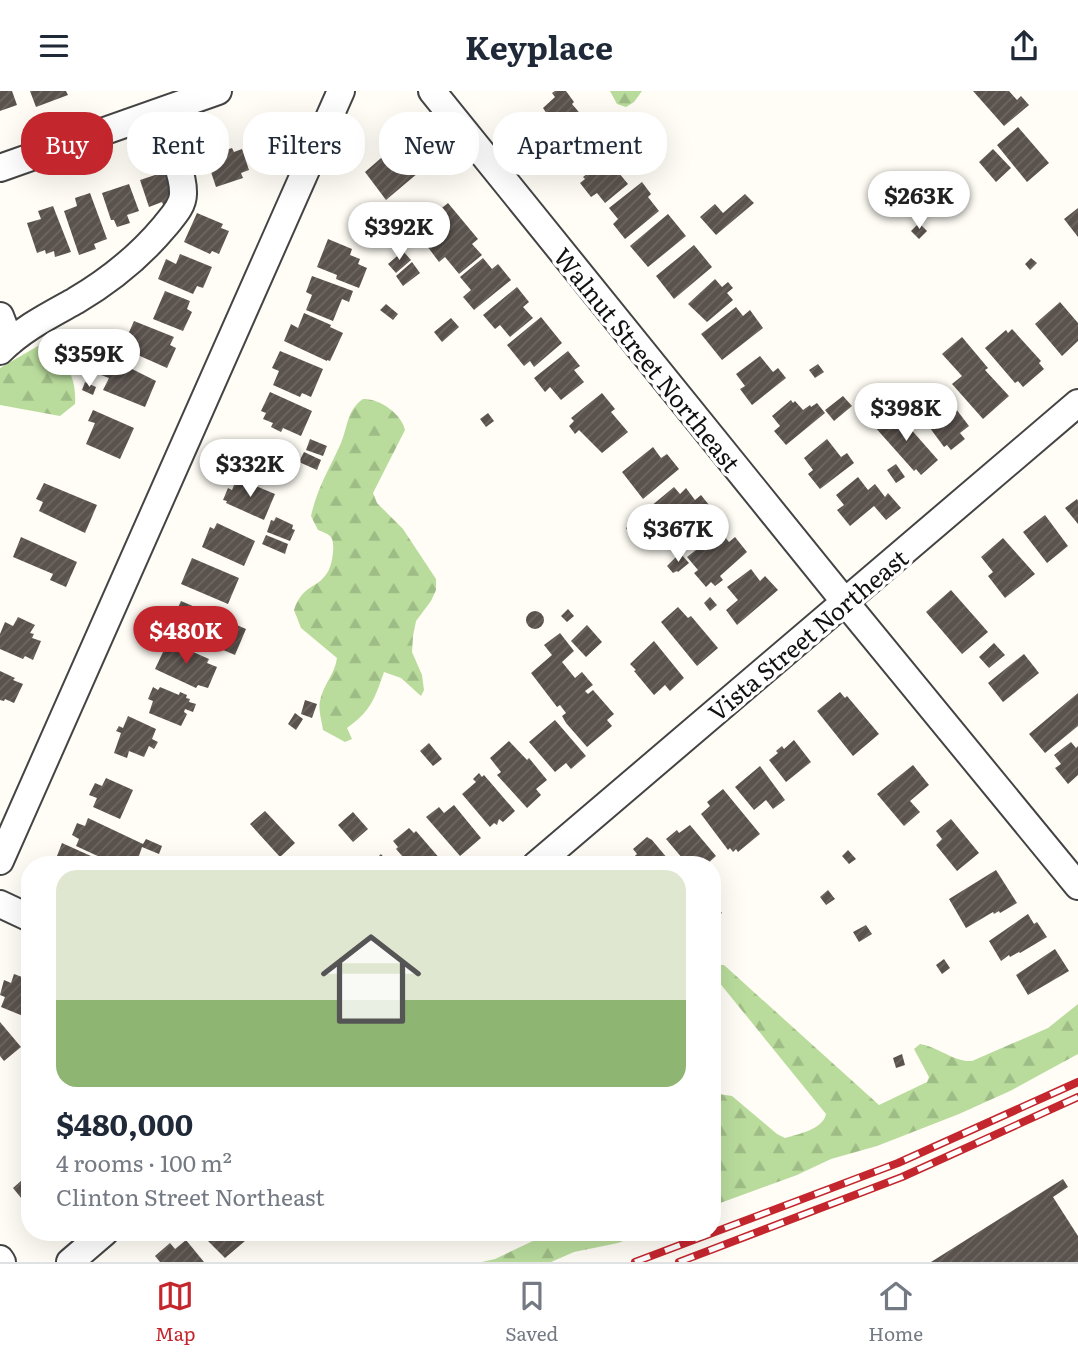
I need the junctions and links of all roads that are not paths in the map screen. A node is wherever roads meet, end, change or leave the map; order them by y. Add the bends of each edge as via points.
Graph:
1 (218, 91) edge
2 (341, 91) edge
3 (432, 91) edge
4 (159, 112) edge
5 (127, 123) edge
6 (0, 168) edge
7 (179, 175) edge
8 (0, 316) edge
9 (5, 347) edge
10 (1078, 403) edge
11 (845, 602) junction
12 (547, 856) edge
13 (0, 861) edge
14 (1078, 886) edge
15 (0, 904) edge
16 (21, 914) edge
17 (94, 1241) edge
18 (70, 1262) edge

1 - 4 street
2 - 13 street
3 - 11 street, Walnut Street Northeast
5 - 6 street
7 - 9 street via 183,195 178,210 146,249
8 - 9 street
10 - 11 street, Vista Street Northeast
11 - 12 street, Vista Street Northeast
11 - 14 street, Walnut Street Northeast
15 - 16 street
17 - 18 street

